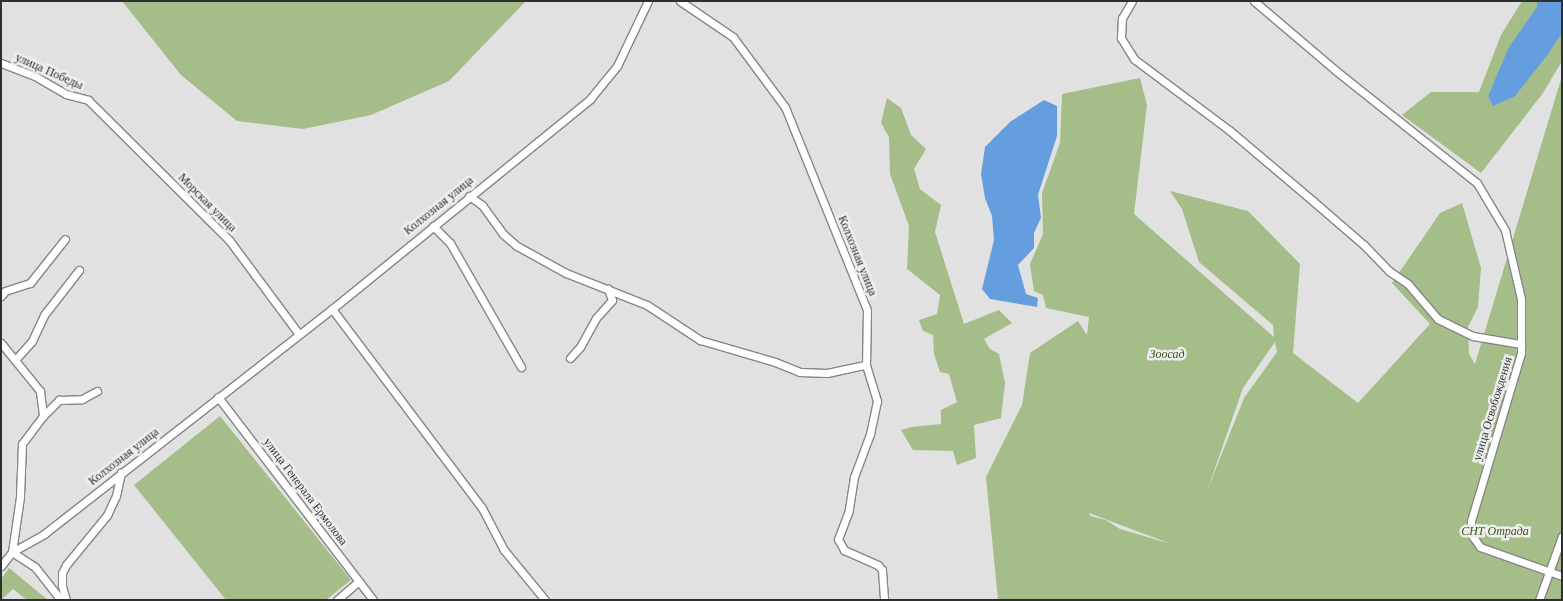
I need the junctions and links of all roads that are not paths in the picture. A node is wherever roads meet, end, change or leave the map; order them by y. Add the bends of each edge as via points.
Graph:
1 (648, 1) edge
2 (680, 1) edge
3 (1132, 1) edge
4 (1254, 1) edge
5 (1, 63) edge
6 (88, 100) joint
7 (469, 196) junction
8 (433, 226) junction
9 (65, 239) dead end
10 (78, 270) dead end
11 (608, 289) junction
12 (1, 296) edge
13 (332, 309) junction
14 (298, 333) junction
15 (1, 343) edge
16 (1521, 344) junction
17 (570, 358) dead end
18 (15, 360) junction
19 (866, 365) junction
20 (521, 366) dead end
21 (97, 391) dead end
22 (218, 397) junction
23 (43, 416) junction
24 (121, 473) junction
25 (1562, 536) edge
26 (12, 552) junction
27 (1, 566) edge
28 (1549, 572) junction
29 (1562, 576) edge
30 (359, 581) junction
31 (61, 600) edge
32 (66, 600) edge
33 (337, 600) edge
34 (373, 600) edge
35 (544, 600) edge
36 (884, 600) edge
37 (1539, 600) edge

1 - 7 street, Колхозная улица via 616,66 590,99
2 - 19 street, Колхозная улица via 733,37 785,107 867,310
3 - 16 street via 1122,18 1121,38 1134,59 1229,130 1313,201 1389,271 1408,284 1438,319 1473,336
4 - 16 street, улица Освобождения via 1477,184 1505,230 1520,300
5 - 6 street, улица Победы via 33,75 66,94
6 - 14 street, Морская улица via 229,240
7 - 8 street, Колхозная улица
7 - 11 street via 482,205 503,234 517,246 566,273
8 - 13 street, Колхозная улица
8 - 20 street via 450,243
9 - 12 street via 30,283 5,291
10 - 18 street via 44,315 32,341
11 - 17 street via 612,300
11 - 19 street via 647,306 700,340 800,372 828,373
13 - 14 street, Колхозная улица
13 - 35 street via 482,508 504,550
14 - 22 street, Колхозная улица
15 - 18 street
16 - 28 street, улица Освобождения via 1471,521 1471,534 1480,547
18 - 23 street via 40,391
19 - 36 street, Колхозная улица via 877,401 870,434 854,477 848,513 838,539 844,550 878,565 882,570
21 - 23 street via 82,399 59,400
22 - 24 street, Колхозная улица
22 - 30 street, улица Генерала Ермолова
23 - 26 street via 22,444 20,497
24 - 26 street, Колхозная улица via 44,534
24 - 32 street via 116,496 107,515 62,573
25 - 28 street
26 - 27 street, Колхозная улица
26 - 31 street via 35,567
28 - 29 street, улица Освобождения
28 - 37 street
30 - 33 street
30 - 34 street, улица Генерала Ермолова

